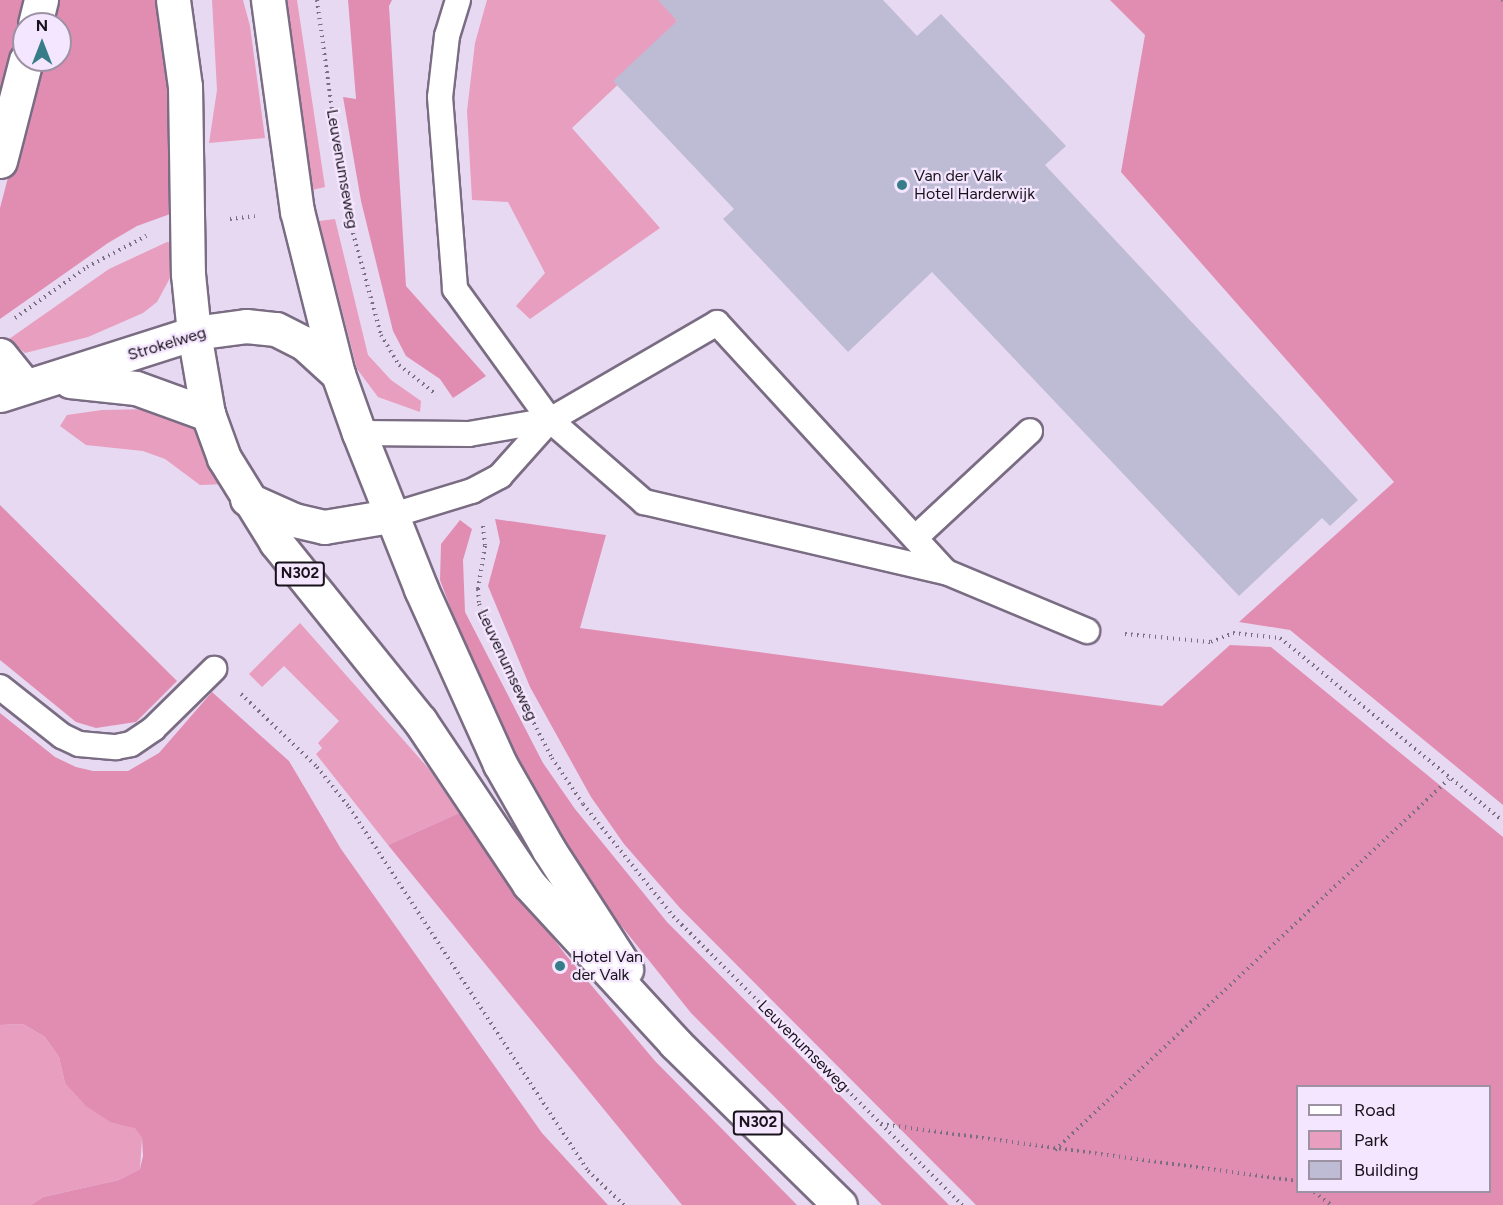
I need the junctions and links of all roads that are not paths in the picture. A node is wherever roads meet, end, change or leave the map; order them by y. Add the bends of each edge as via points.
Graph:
1 (173, 0) edge
2 (268, 0) edge
3 (458, 0) edge
4 (23, 72) edge
5 (0, 161) edge
6 (194, 333) junction
7 (0, 355) edge
8 (338, 374) junction
9 (27, 387) edge
10 (208, 414) junction
11 (550, 420) junction
12 (1030, 431) dead end
13 (359, 433) junction
14 (247, 499) junction
15 (390, 516) junction
16 (915, 538) junction
17 (946, 572) junction
18 (1087, 631) road end
19 (214, 669) road end
20 (0, 687) edge
21 (675, 1043) junction
22 (840, 1205) edge

1 - 6 main road, N302 via 185,86 188,273
2 - 8 main road, N302 via 297,211
3 - 11 lane via 447,36 440,97 455,289
4 - 5 main road
6 - 8 main road, Strokelweg via 246,326 276,329 304,343
6 - 9 main road, Strokelweg
6 - 10 main road, N302
7 - 9 main road
8 - 13 main road, N302
9 - 10 main road, Strokelweg via 136,388
10 - 14 main road, N302 via 224,459
11 - 13 lane via 452,434
11 - 15 lane via 500,476 472,491
11 - 16 lane via 717,323
11 - 17 lane via 644,502
12 - 16 lane
13 - 15 main road, N302
14 - 15 main road via 294,520 324,527
14 - 21 main road, N302 via 282,550 420,721 529,884
15 - 21 main road, N302 via 500,764 549,850
16 - 17 lane
17 - 18 lane
19 - 20 lane via 153,729 131,744 116,747 79,744 62,736
21 - 22 main road, N302

